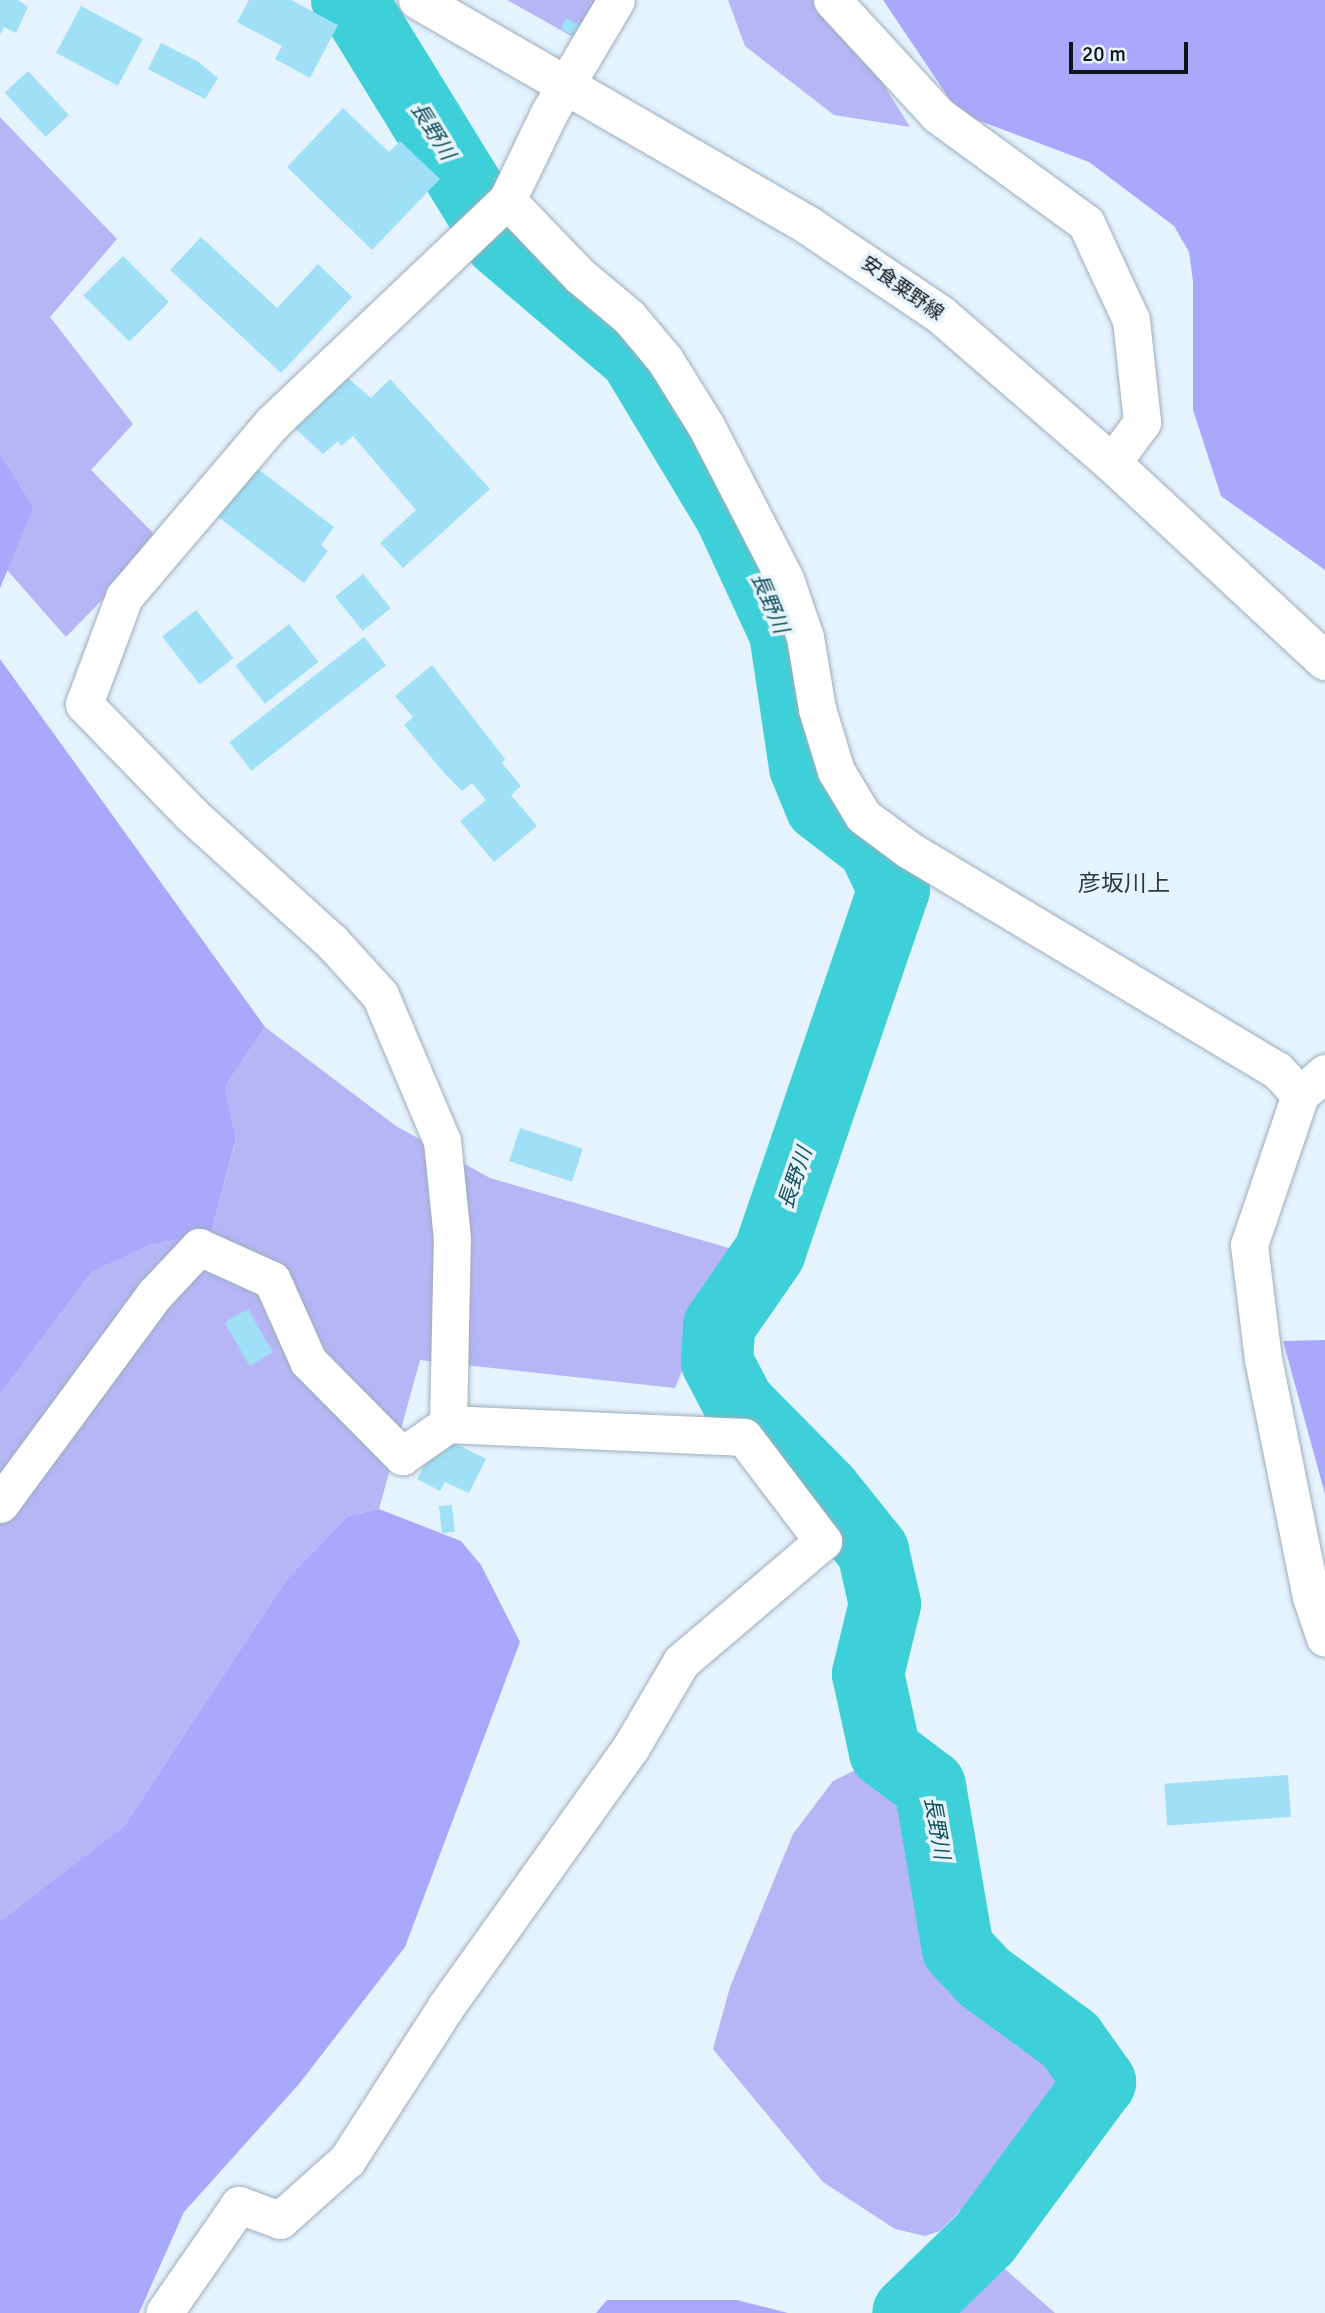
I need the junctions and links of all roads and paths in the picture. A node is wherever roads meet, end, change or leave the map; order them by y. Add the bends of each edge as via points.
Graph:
1 (418, 0) edge
2 (616, 0) edge
3 (832, 0) edge
4 (566, 89) junction
5 (493, 211) junction
6 (1112, 463) junction
7 (1289, 626) junction
8 (1325, 648) edge
9 (1325, 661) edge
10 (1312, 1084) edge
11 (448, 1424) junction
12 (0, 1504) edge
13 (1325, 1638) edge
14 (164, 2313) edge

1 - 4 main road, 安食粟野線
2 - 4 street
3 - 6 street via 938,114 1086,223 1133,333 1142,422
4 - 5 street
4 - 6 main road, 安食粟野線 via 809,226 940,315
5 - 10 street via 629,317 665,360 706,426 785,579 805,638 817,709 835,771 863,816 909,850 1277,1070
5 - 11 street via 272,423 124,597 85,704 191,814 332,942 380,995 442,1141 452,1239
6 - 7 main road, 安食粟野線
7 - 8 street
7 - 9 main road, 安食粟野線
10 - 13 street via 1250,1245 1263,1359 1311,1597
11 - 12 street via 402,1456 308,1361 272,1280 199,1247 154,1296
11 - 14 street via 744,1437 823,1541 681,1662 631,1748 445,2008 347,2160 280,2220 239,2205

